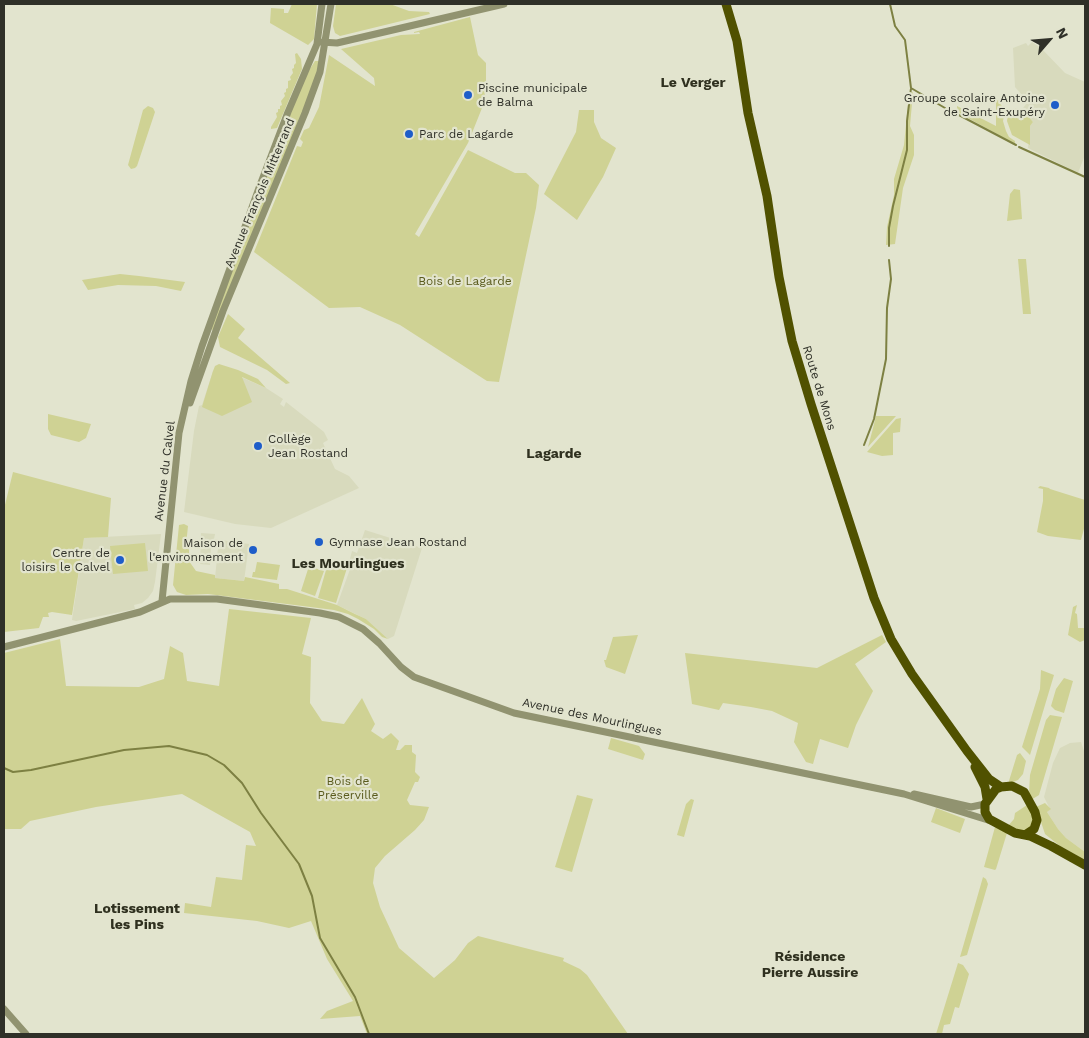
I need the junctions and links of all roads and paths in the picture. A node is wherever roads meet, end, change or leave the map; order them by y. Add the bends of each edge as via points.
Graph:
1 (322, 4) edge
2 (331, 4) edge
3 (504, 4) edge
4 (726, 4) edge
5 (321, 42) junction
6 (205, 348) junction
7 (165, 600) junction
8 (4, 647) edge
9 (967, 751) junction
10 (1001, 787) junction
11 (904, 794) junction
12 (986, 801) junction
13 (991, 821) junction
14 (1036, 824) junction
15 (1025, 835) junction
16 (1051, 846) junction
17 (1085, 865) edge
18 (4, 1009) edge
19 (26, 1034) edge

1 - 5 street, Avenue François Mitterrand
2 - 5 street, Avenue François Mitterrand
3 - 5 street via 337,43
4 - 9 main road, Route de Mons via 738,41 748,113 767,196 788,327 810,404 885,626 909,669
5 - 6 street, Avenue François Mitterrand via 282,126
5 - 6 street, Avenue François Mitterrand via 320,72 305,113
6 - 7 street, Avenue du Calvel via 185,426
7 - 8 street via 140,612
7 - 11 street, Avenue des Mourlingues via 217,599 329,614 363,629 414,677 514,713
9 - 10 main road, Route de Mons via 989,779
9 - 12 main road, Route de Mons via 985,787
10 - 12 main road via 993,791
10 - 14 main road via 1012,786 1024,792 1036,816
11 - 12 street, Avenue des Mourlingues via 918,794 971,807
11 - 13 street, Avenue des Mourlingues
12 - 13 main road via 985,812
13 - 15 main road
14 - 15 main road
14 - 16 main road
15 - 16 main road
16 - 17 main road
18 - 19 street

